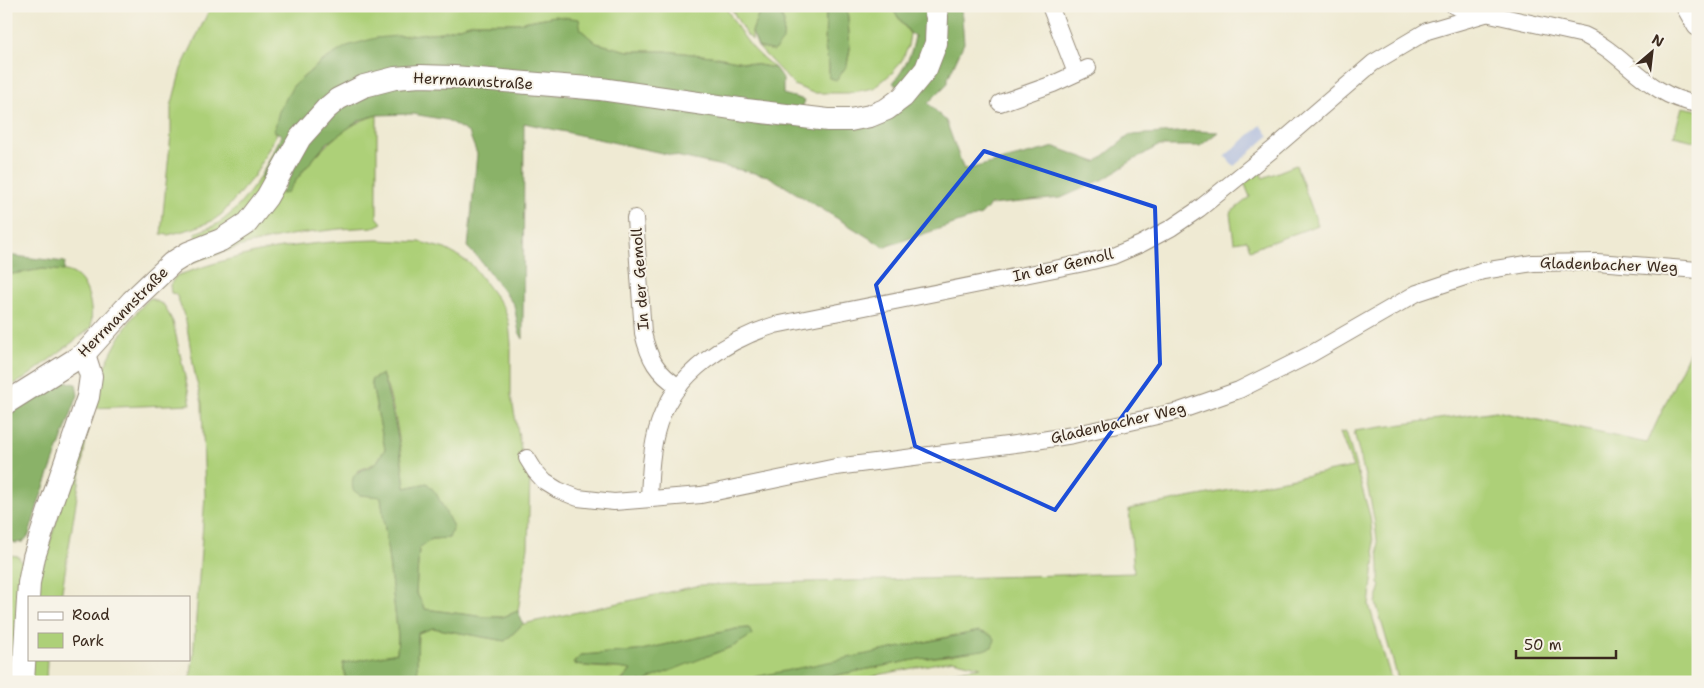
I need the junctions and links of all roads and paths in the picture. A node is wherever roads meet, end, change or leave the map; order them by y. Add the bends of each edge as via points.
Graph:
1 (934, 6) edge
2 (1050, 6) edge
3 (1454, 6) edge
4 (1687, 6) edge
5 (1485, 14) junction
6 (1698, 24) edge
7 (1000, 103) dead end
8 (1698, 104) edge
9 (635, 218) dead end
10 (1698, 270) edge
11 (84, 354) junction
12 (680, 387) junction
13 (6, 403) edge
14 (527, 458) dead end
15 (649, 499) junction
16 (28, 596) edge
17 (28, 600) edge
18 (23, 682) edge

1 - 11 street, Herrmannstraße via 936,43 926,69 887,109 850,120 746,110 601,89 454,77 395,78 364,86 338,99 300,138 267,197 247,223 221,240 172,263
2 - 7 street via 1082,70
3 - 5 street
4 - 6 street
5 - 8 street via 1584,35 1656,90
5 - 12 street, In der Gemoll via 1427,31 1373,63 1199,209 1141,244 1113,256 1084,263 752,332 706,359
9 - 12 street, In der Gemoll via 643,333 660,373
10 - 15 street, Gladenbacher Weg via 1597,262 1533,263 1483,271 1417,293 1262,380 1179,411 1065,436 836,467 701,494
11 - 13 street, Herrmannstraße
11 - 16 street via 91,376 88,396 34,557
12 - 15 street, In der Gemoll via 658,425 651,459
14 - 15 street, Gladenbacher Weg via 546,482 578,498 614,502
17 - 18 street

